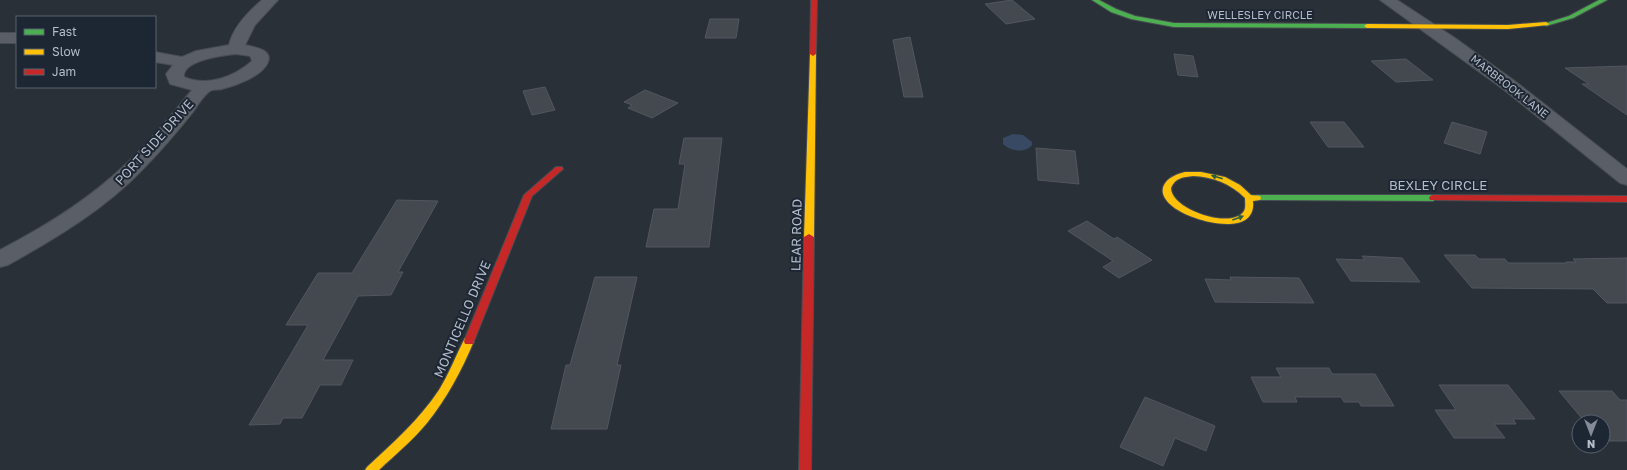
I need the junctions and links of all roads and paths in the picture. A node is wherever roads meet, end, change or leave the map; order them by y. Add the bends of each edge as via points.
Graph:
1 (271, 0) edge
2 (814, 0) edge
3 (1095, 0) edge
4 (1387, 0) edge
5 (1604, 0) edge
6 (1430, 27) junction
7 (0, 38) edge
8 (16, 38) edge
9 (236, 49) junction
10 (156, 57) edge
11 (186, 63) junction
12 (205, 86) junction
13 (559, 169) dead end
14 (1627, 179) edge
15 (1249, 198) junction
16 (1627, 199) edge
17 (0, 260) edge
18 (371, 470) edge
19 (805, 470) edge

1 - 9 street via 255,13 237,41
2 - 19 street, LEAR ROAD
3 - 6 street, WELLESLEY CIRCLE via 1116,12 1136,19 1174,25
4 - 6 street, MARBROOK LANE
5 - 6 street, WELLESLEY CIRCLE via 1571,17 1536,25
6 - 14 street, MARBROOK LANE via 1532,102
7 - 8 street
9 - 11 street, PORT SIDE DRIVE via 209,53
9 - 12 street, PORT SIDE DRIVE via 256,52 260,56 260,62 246,74
10 - 11 street
11 - 12 street, PORT SIDE DRIVE via 175,74 176,80 192,86
12 - 17 street, PORT SIDE DRIVE via 143,158 106,193 63,224
13 - 18 street, MONTICELLO DRIVE via 528,194 458,367 443,394 422,421
15 -> 15 street via 1242,189 1230,182 1200,174 1186,174 1175,178 1168,184 1166,192 1179,209 1193,216 1225,222 1248,214 1251,206
15 - 16 street, BEXLEY CIRCLE

